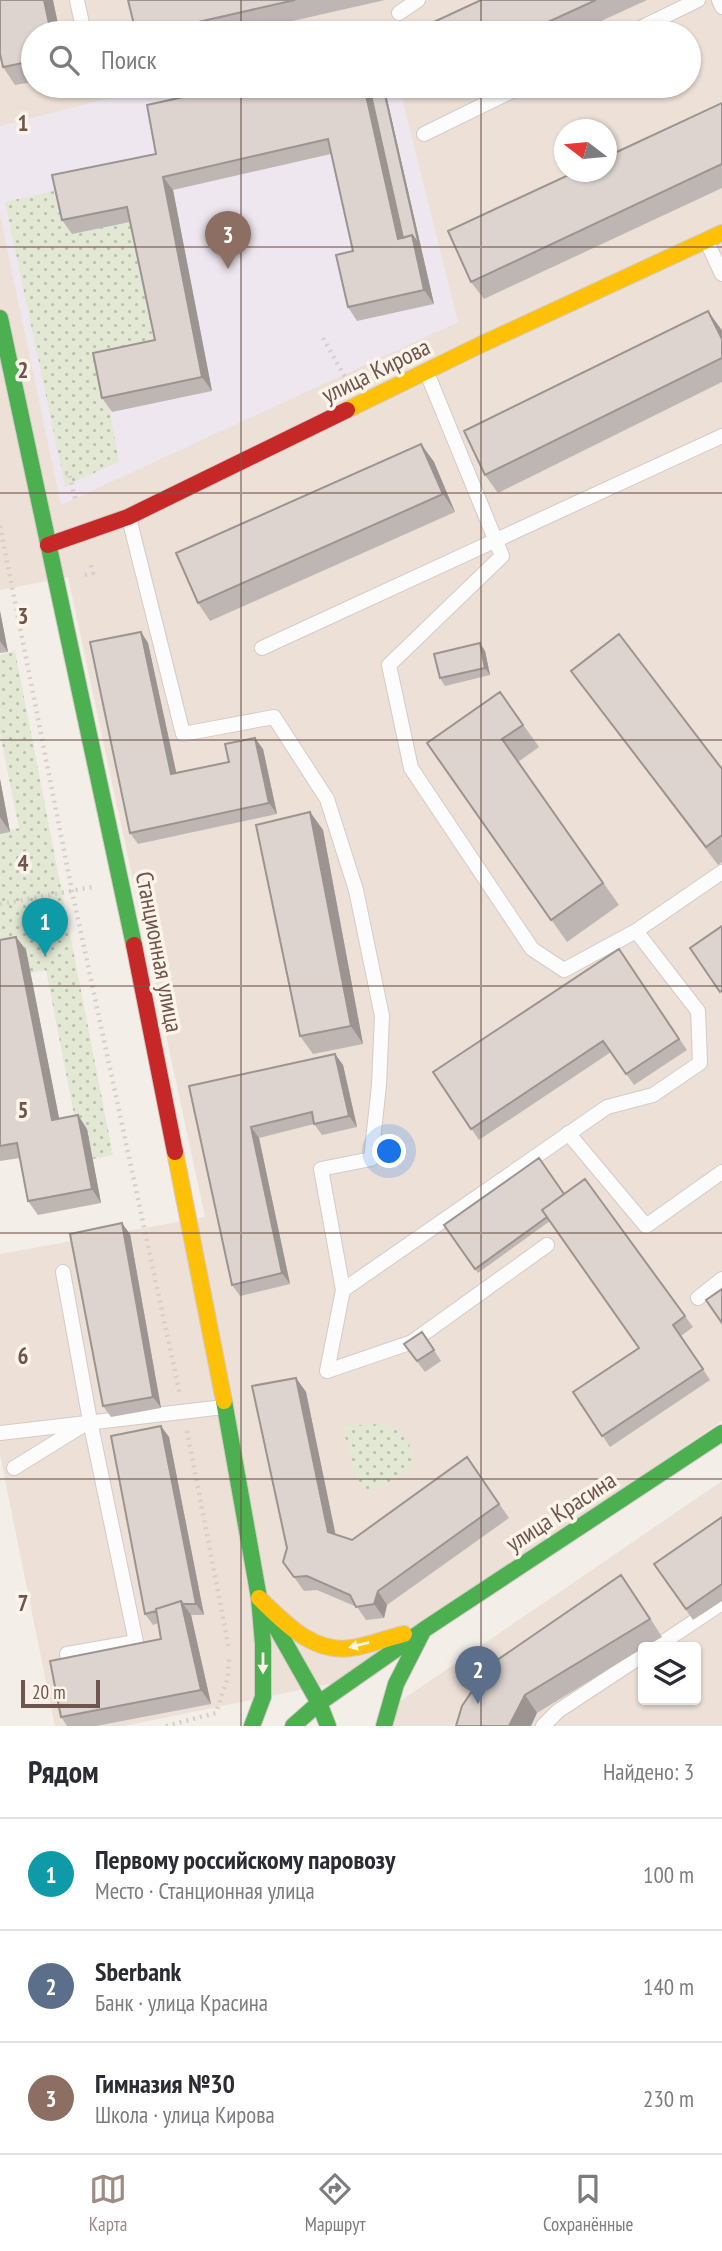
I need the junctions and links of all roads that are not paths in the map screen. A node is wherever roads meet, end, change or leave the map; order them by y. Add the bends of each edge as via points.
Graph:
1 (77, 0) edge
2 (418, 0) edge
3 (698, 0) edge
4 (719, 0) edge
5 (722, 7) edge
6 (400, 13) dead end
7 (81, 21) edge
8 (655, 21) edge
9 (498, 98) edge
10 (424, 134) dead end
11 (722, 233) edge
12 (706, 240) junction
13 (722, 274) edge
14 (0, 318) edge
15 (426, 372) junction
16 (722, 436) edge
17 (128, 517) junction
18 (496, 540) junction
19 (48, 545) junction
20 (262, 648) dead end
21 (722, 872) edge
22 (636, 930) junction
23 (568, 1133) junction
24 (722, 1172) edge
25 (547, 1245) dead end
26 (63, 1272) dead end
27 (722, 1279) edge
28 (343, 1290) junction
29 (698, 1298) dead end
30 (225, 1407) junction
31 (90, 1421) junction
32 (0, 1433) edge
33 (722, 1433) edge
34 (14, 1468) dead end
35 (259, 1598) junction
36 (722, 1603) edge
37 (425, 1629) junction
38 (664, 1642) edge
39 (68, 1654) edge
40 (638, 1658) edge
41 (319, 1703) junction
42 (252, 1726) edge
43 (293, 1726) edge
44 (328, 1726) edge
45 (384, 1726) edge
46 (543, 1726) edge

1 - 7 lane
2 - 6 lane
3 - 8 lane
4 - 5 lane
9 - 10 lane
11 - 12 main road, улица Кирова
12 - 13 lane
12 - 15 main road, улица Кирова
14 - 19 main road, Станционная улица
15 - 17 main road, улица Кирова
15 - 18 lane
16 - 18 lane
17 - 19 main road, улица Кирова
17 - 28 lane via 183,734 274,717 327,799 356,890 382,1016 371,1159 321,1169
18 - 20 lane
18 - 22 lane via 502,556 389,665 411,768 532,949 564,970
19 - 30 main road, Станционная улица via 120,871
21 - 22 lane
22 - 23 lane via 698,1011 700,1063 653,1095 607,1107
23 - 24 lane via 646,1226
23 - 28 lane
25 - 28 lane via 412,1342 327,1371
26 - 31 lane
27 - 29 lane
30 - 31 lane
30 - 35 main road, Станционная улица
31 - 32 lane
31 - 34 lane
31 - 39 lane via 136,1642
33 - 37 main road, улица Красина
37 -> 35 main road via 346,1649 315,1643 291,1629
35 - 41 main road, Станционная улица
35 -> 42 main road, Станционная улица via 262,1697
36 - 38 lane
37 - 41 main road, улица Красина
37 - 45 main road via 397,1684
40 - 46 lane via 558,1711
41 - 43 main road
41 - 44 main road, Станционная улица

